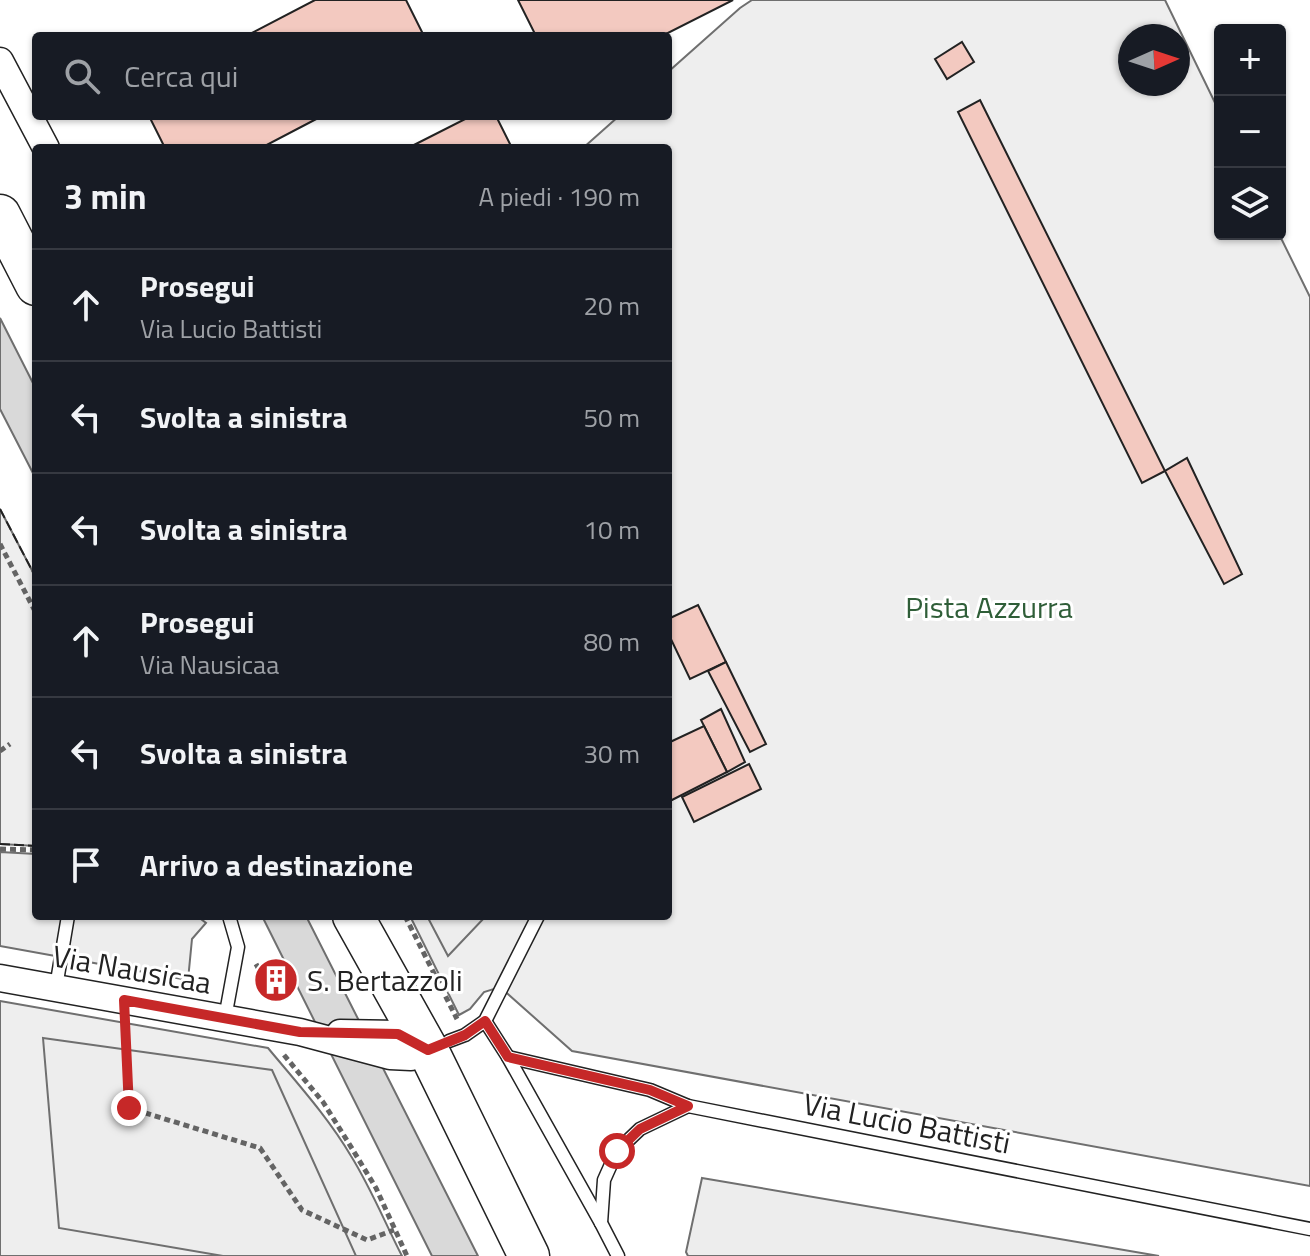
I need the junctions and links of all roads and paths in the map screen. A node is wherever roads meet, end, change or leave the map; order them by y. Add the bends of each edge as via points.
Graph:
1 (0, 61) edge
2 (44, 144) edge
3 (0, 215) edge
4 (32, 277) edge
5 (0, 544) edge
6 (32, 605) edge
7 (10, 744) dead end
8 (0, 751) edge
9 (0, 849) edge
10 (32, 850) edge
11 (67, 920) edge
12 (230, 920) edge
13 (356, 920) edge
14 (406, 920) edge
15 (536, 920) edge
16 (381, 949) edge
17 (0, 978) edge
18 (56, 987) junction
19 (124, 1000) junction
20 (225, 1018) junction
21 (485, 1021) junction
22 (262, 1025) junction
23 (300, 1032) junction
24 (373, 1033) junction
25 (434, 1046) junction
26 (508, 1057) junction
27 (688, 1106) junction
28 (601, 1223) junction
29 (1310, 1229) edge
30 (394, 1230) junction
31 (407, 1256) edge
32 (529, 1256) edge
33 (543, 1256) edge
34 (559, 1256) edge
35 (618, 1256) edge

1 - 2 street
3 - 4 main road
5 - 6 path
7 - 8 path
9 - 10 path
11 - 18 lane
12 - 20 lane via 238,947
13 - 16 main road
14 - 25 path
15 - 21 lane
16 - 24 street via 389,1000
16 - 25 main road
16 - 25 main road
17 - 18 street, Via Nausicaa
18 - 19 street, Via Nausicaa
19 - 20 street, Via Nausicaa
19 - 30 path via 129,1108 260,1148 302,1210 367,1240
20 - 22 street, Via Nausicaa
21 - 25 lane
21 - 26 lane
22 - 23 street, Via Nausicaa
22 - 30 path via 323,1102 376,1188
23 - 24 street, Via Nausicaa
23 - 25 street, Via Nausicaa
24 - 25 street, Via Nausicaa via 398,1034
25 - 32 main road
25 - 33 main road
25 - 34 main road
26 - 27 lane, Via Lucio Battisti via 650,1090
26 - 28 lane
27 - 28 lane via 640,1129 617,1151 604,1180
27 - 29 lane, Via Lucio Battisti
28 - 35 lane
30 - 31 path

